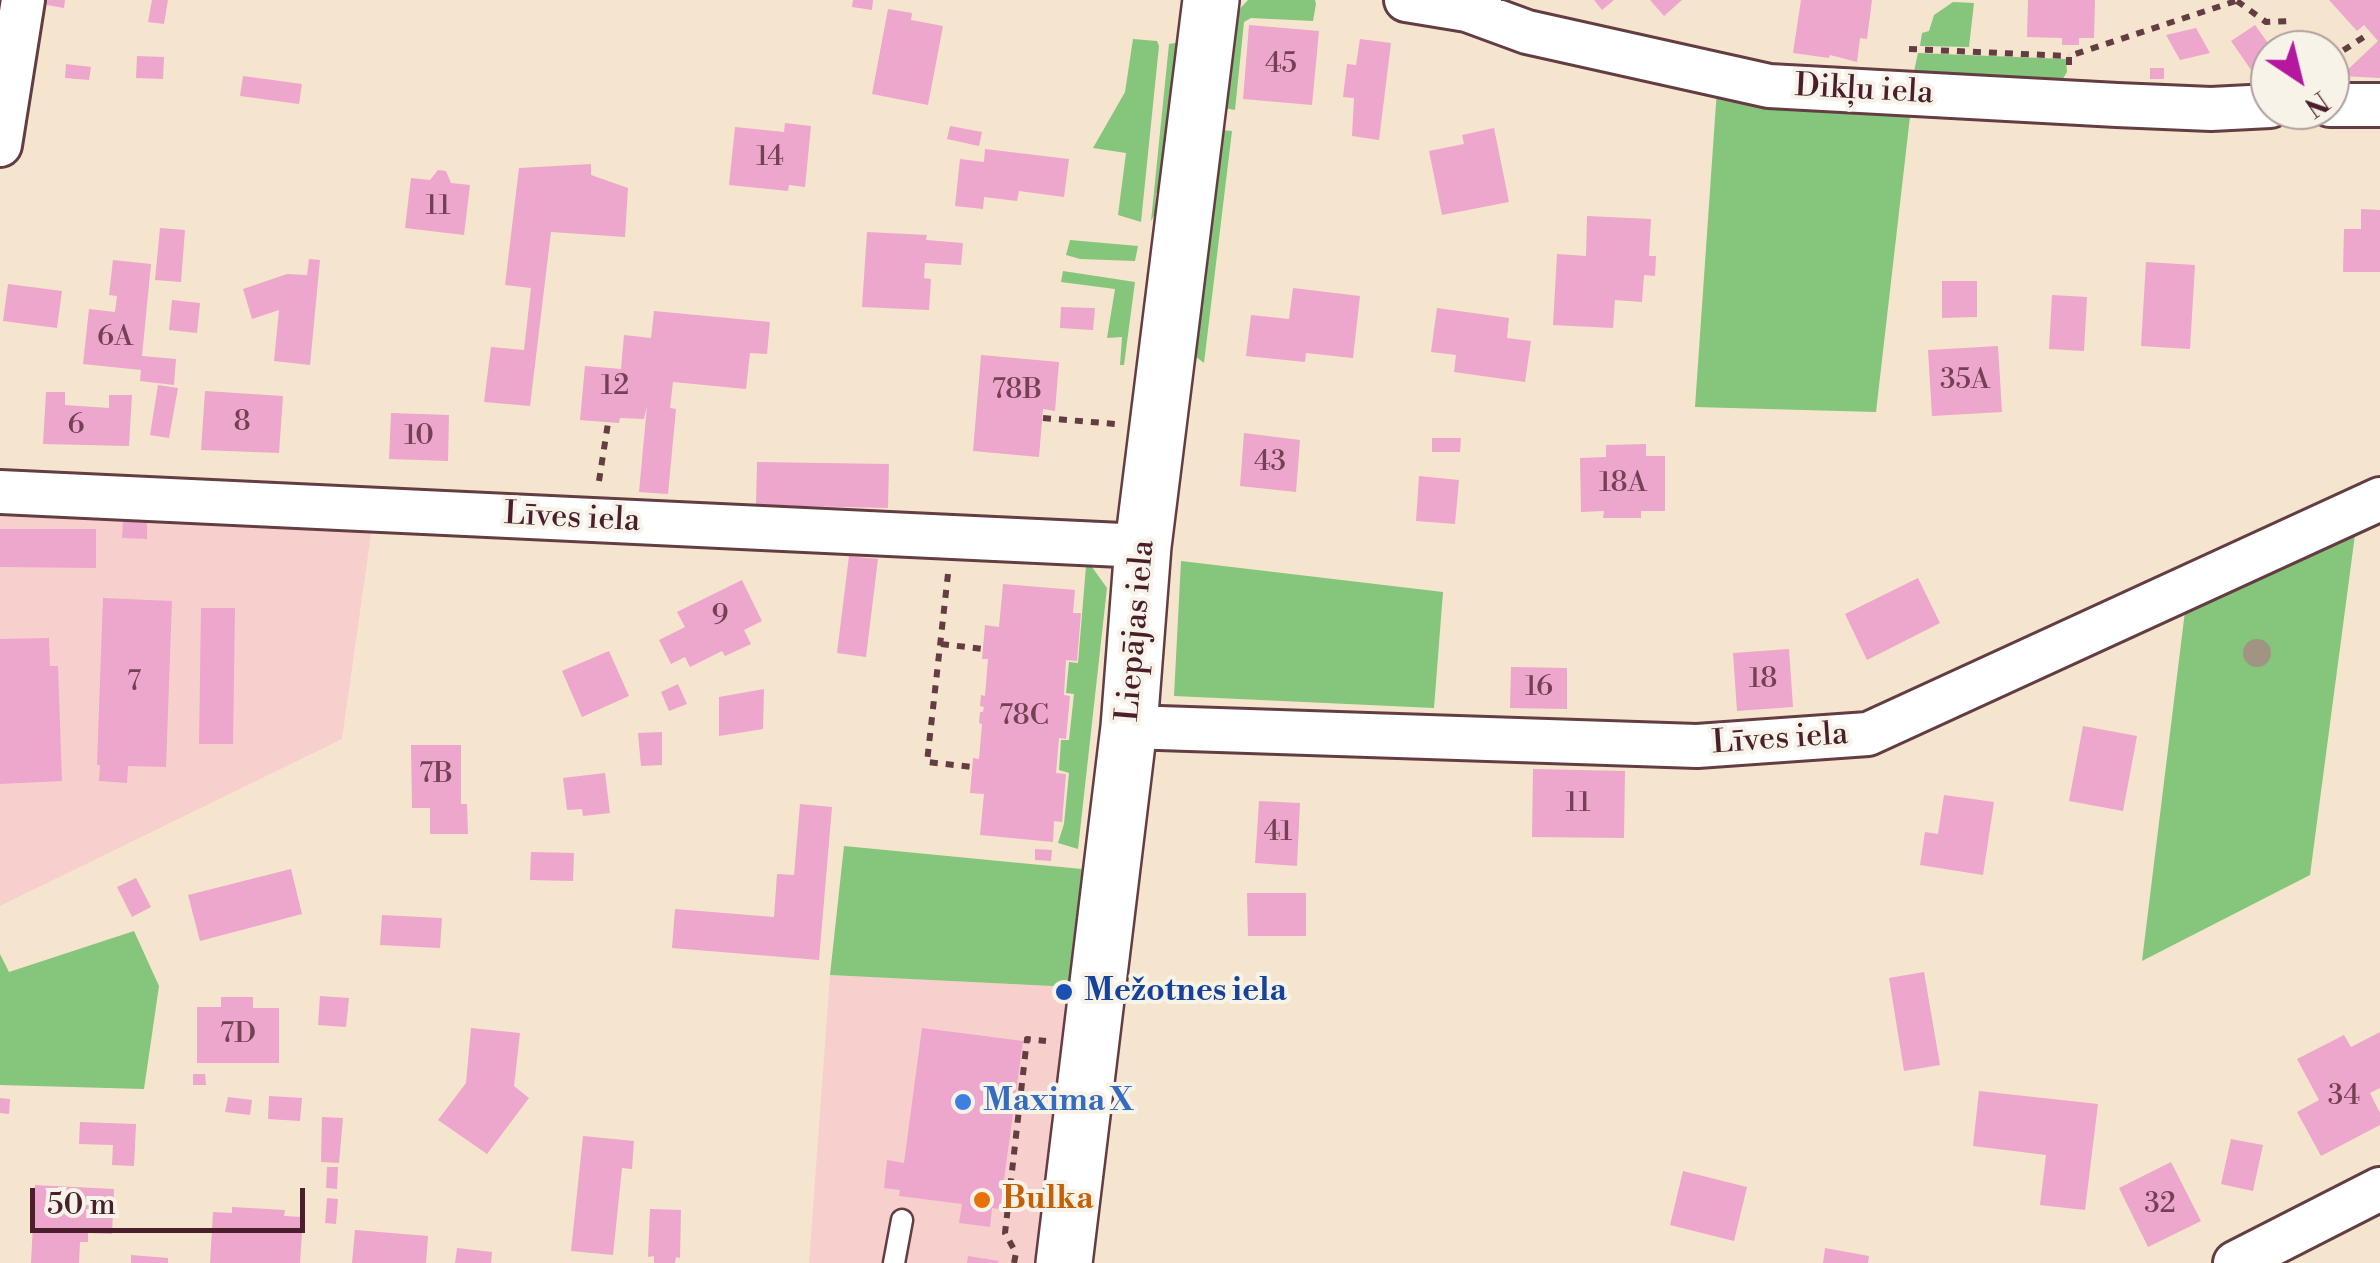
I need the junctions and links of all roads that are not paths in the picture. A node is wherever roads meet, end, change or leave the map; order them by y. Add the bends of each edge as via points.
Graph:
1 (23, 0) edge
2 (1211, 0) edge
3 (1406, 0) edge
4 (1474, 5) edge
5 (2350, 104) edge
6 (2380, 105) edge
7 (2250, 107) edge
8 (0, 145) edge
9 (0, 492) edge
10 (2380, 499) edge
11 (1144, 546) junction
12 (1128, 727) junction
13 (2380, 1189) edge
14 (902, 1220) dead end
15 (894, 1263) edge
16 (1064, 1263) edge
17 (2235, 1263) edge

1 - 8 street
2 - 11 street, Liepājas iela
3 - 4 street, Dikļu iela
4 - 7 street, Dikļu iela via 1526,32 1769,86
5 - 6 street
9 - 11 street, Līves iela
10 - 12 street, Līves iela via 1868,734 1697,746
11 - 12 street, Liepājas iela
12 - 16 street, Liepājas iela
13 - 17 street
14 - 15 lane

